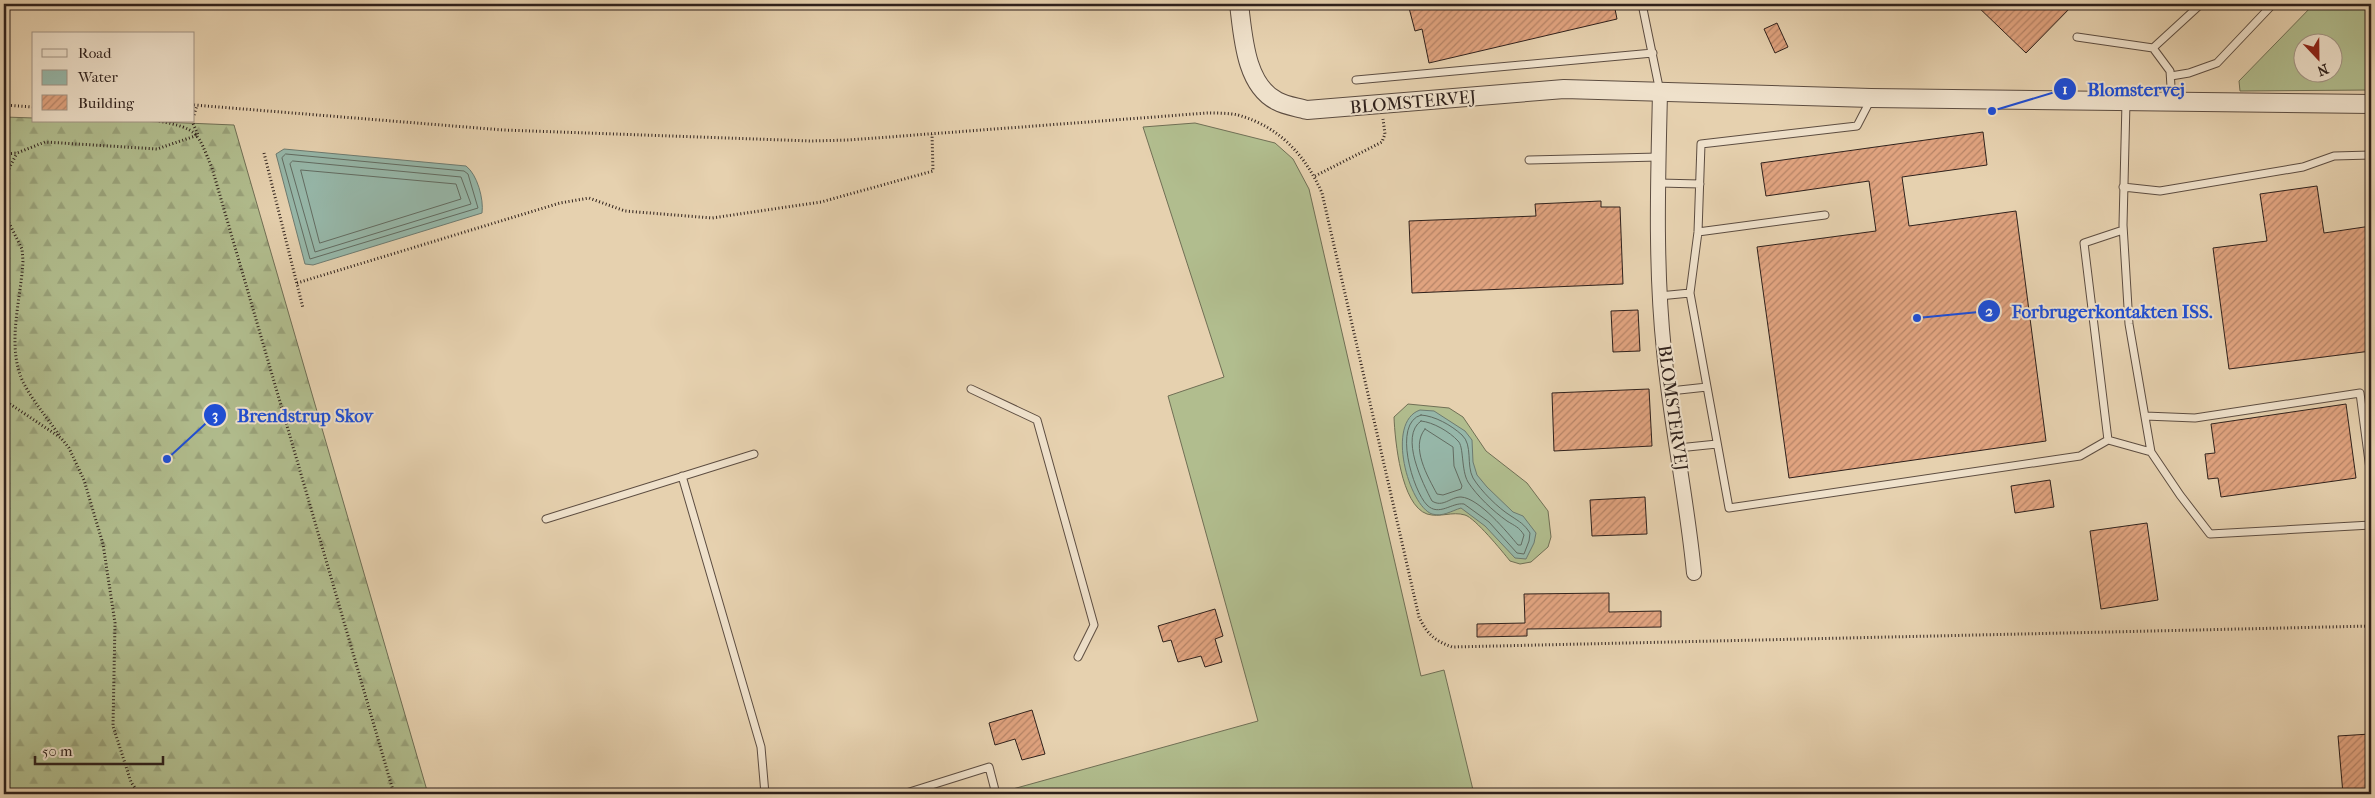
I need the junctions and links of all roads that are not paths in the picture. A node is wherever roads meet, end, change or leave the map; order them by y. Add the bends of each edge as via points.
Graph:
1 (1239, 4) edge
2 (1642, 4) edge
3 (2201, 4) edge
4 (2273, 4) edge
5 (2077, 37) dead end
6 (2153, 48) junction
7 (1653, 53) junction
8 (2171, 76) junction
9 (1356, 80) dead end
10 (1660, 93) junction
11 (1871, 98) junction
12 (2126, 102) junction
13 (2172, 102) junction
14 (2371, 104) edge
15 (2371, 155) edge
16 (1659, 157) junction
17 (1529, 160) dead end
18 (1659, 183) junction
19 (1700, 184) junction
20 (2123, 186) junction
21 (1825, 215) dead end
22 (2123, 230) junction
23 (1698, 232) junction
24 (1690, 293) junction
25 (1659, 296) junction
26 (1707, 386) junction
27 (971, 389) dead end
28 (1670, 391) junction
29 (2145, 416) junction
30 (2108, 440) junction
31 (1717, 444) junction
32 (1678, 448) junction
33 (2151, 452) junction
34 (754, 454) dead end
35 (682, 476) junction
36 (2371, 477) edge
37 (546, 519) dead end
38 (2371, 525) edge
39 (1694, 573) dead end
40 (1078, 657) dead end
41 (765, 794) edge
42 (903, 794) edge
43 (996, 794) edge

1 - 10 street, BLOMSTERVEJ via 1250,69 1264,91 1277,102 1307,110 1564,89
2 - 7 lane
3 - 6 lane
4 - 8 lane via 2217,62 2190,73
5 - 6 lane
6 - 8 lane
7 - 9 lane
7 - 10 lane
8 - 13 lane
10 - 11 street, BLOMSTERVEJ
10 - 16 street, BLOMSTERVEJ
11 - 12 street, BLOMSTERVEJ
11 - 19 lane via 1857,126 1701,144
12 - 13 street, BLOMSTERVEJ
12 - 20 lane
13 - 14 street, BLOMSTERVEJ
15 - 20 lane via 2334,156 2303,167 2160,192
16 - 17 lane
16 - 18 street, BLOMSTERVEJ
18 - 19 lane
18 - 25 street, BLOMSTERVEJ
19 - 23 lane
20 - 22 lane
21 - 23 lane
22 - 29 lane via 2129,324
22 - 30 lane via 2084,244
23 - 24 lane
24 - 25 lane
24 - 26 lane
25 - 28 street, BLOMSTERVEJ
26 - 28 lane
26 - 31 lane
27 - 40 lane via 1037,420 1094,625
28 - 32 street, BLOMSTERVEJ
29 - 33 lane
29 - 36 lane via 2195,418 2360,394
30 - 31 lane via 2080,456 1729,508
30 - 33 lane
31 - 32 lane
32 - 39 street, BLOMSTERVEJ
33 - 38 lane via 2210,534
34 - 35 lane
35 - 37 lane
35 - 41 lane via 761,747
42 - 43 lane via 989,767

